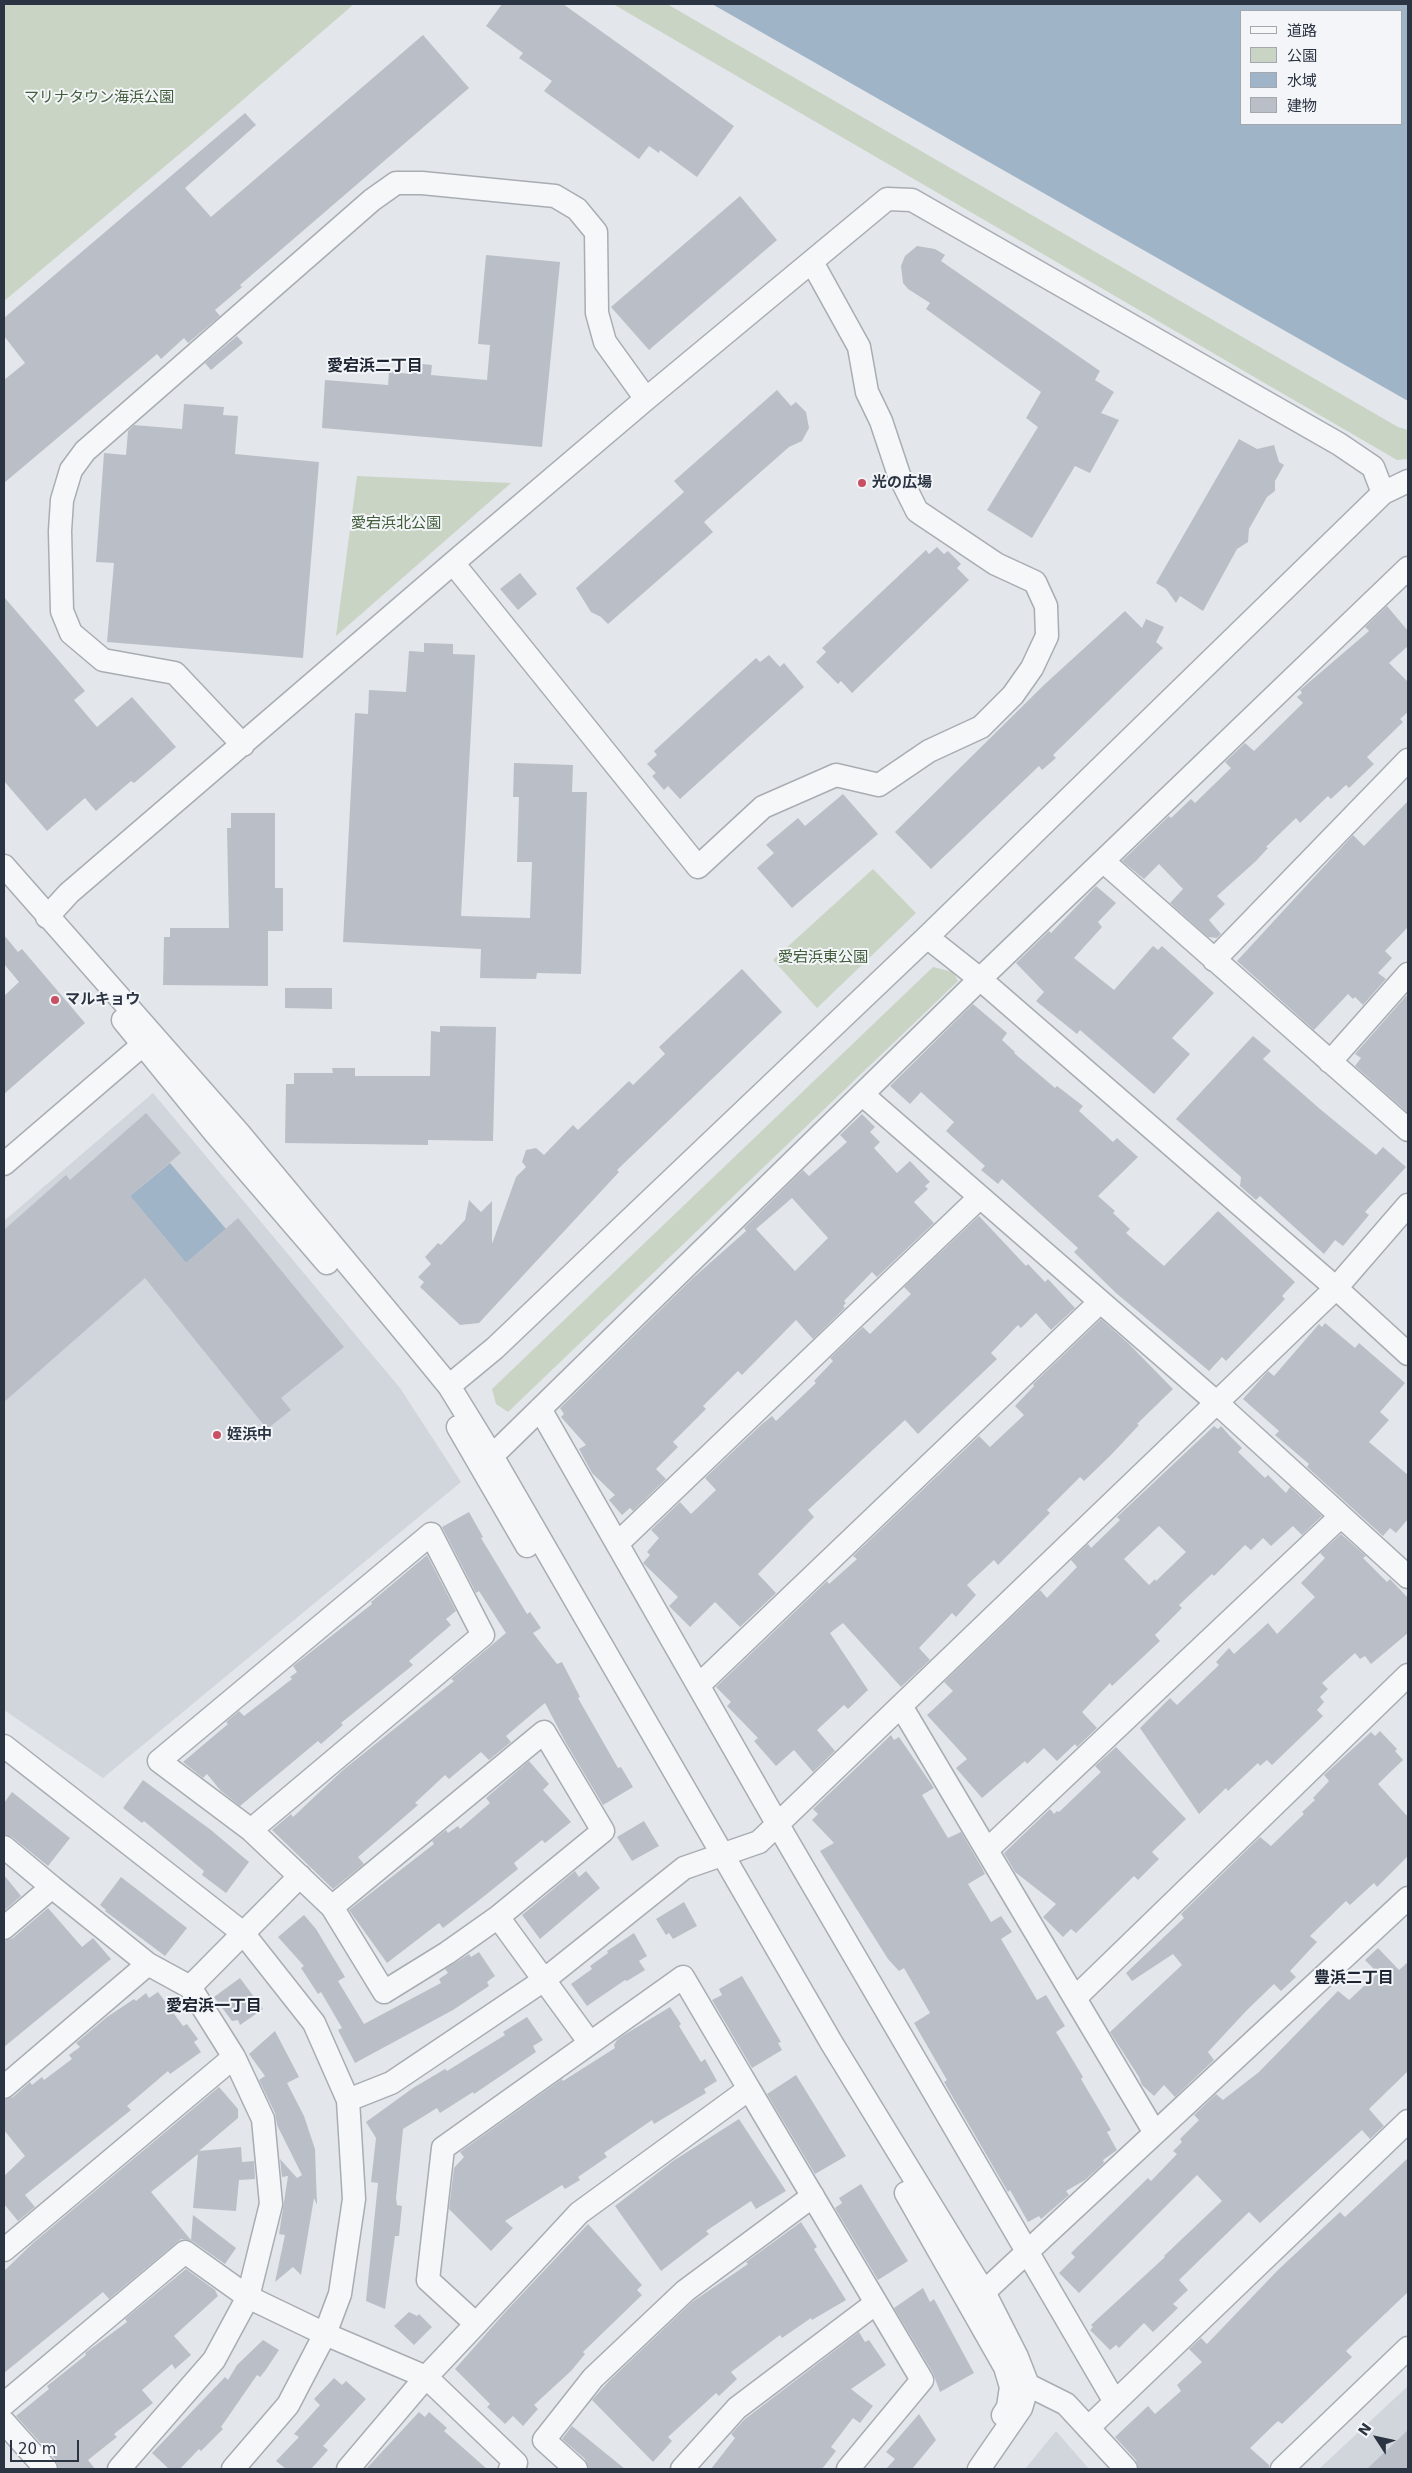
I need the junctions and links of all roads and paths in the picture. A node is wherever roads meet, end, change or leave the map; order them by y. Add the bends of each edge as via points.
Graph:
1 (812, 262) junction
2 (646, 399) junction
3 (1408, 480) edge
4 (1384, 493) junction
5 (453, 563) junction
6 (1403, 581) edge
7 (243, 745) junction
8 (1408, 760) edge
9 (1103, 861) junction
10 (4, 866) edge
11 (47, 916) junction
12 (927, 937) junction
13 (1214, 960) junction
14 (1408, 974) edge
15 (980, 979) junction
16 (148, 1040) junction
17 (1330, 1062) junction
18 (863, 1095) junction
19 (1408, 1130) edge
20 (4, 1164) edge
21 (980, 1197) junction
22 (1408, 1205) edge
23 (1336, 1288) junction
24 (1100, 1302) junction
25 (1408, 1354) edge
26 (449, 1386) junction
27 (1217, 1403) junction
28 (540, 1408) junction
29 (492, 1456) junction
30 (1341, 1516) junction
31 (618, 1544) junction
32 (1408, 1577) edge
33 (1408, 1675) edge
34 (699, 1686) junction
35 (901, 1706) junction
36 (4, 1746) edge
37 (778, 1825) junction
38 (251, 1830) junction
39 (4, 1847) edge
40 (987, 1850) junction
41 (716, 1857) junction
42 (300, 1876) junction
43 (52, 1887) junction
44 (1408, 1898) edge
45 (332, 1907) junction
46 (498, 1917) junction
47 (4, 1928) edge
48 (243, 1933) junction
49 (148, 1964) junction
50 (544, 1980) junction
51 (190, 1987) junction
52 (1075, 1998) junction
53 (590, 2043) junction
54 (234, 2057) junction
55 (4, 2086) edge
56 (749, 2089) junction
57 (348, 2100) junction
58 (1408, 2121) edge
59 (1155, 2133) junction
60 (812, 2196) junction
61 (4, 2250) edge
62 (1027, 2252) junction
63 (984, 2292) junction
64 (248, 2297) junction
65 (876, 2303) junction
66 (476, 2324) junction
67 (325, 2334) junction
68 (1408, 2348) edge
69 (426, 2377) junction
70 (1028, 2385) junction
71 (1115, 2402) junction
72 (4, 2404) edge
73 (4, 2422) edge
74 (1088, 2428) junction
75 (46, 2469) edge
76 (119, 2469) edge
77 (233, 2469) edge
78 (348, 2469) edge
79 (510, 2469) edge
80 (576, 2469) edge
81 (682, 2469) edge
82 (848, 2469) edge
83 (965, 2469) edge
84 (979, 2469) edge
85 (1126, 2469) edge
86 (1282, 2469) edge

1 - 2 street
1 - 4 street via 887,199 912,200 1339,444 1373,467
1 - 5 street via 860,347 867,392 881,421 899,475 917,511 996,564 1035,582 1046,606 1046,636 1032,668 1013,695 981,727 929,751 879,785 836,775 762,807 698,867
2 - 5 street
2 - 7 street via 605,342 597,313 596,232 578,210 555,196 422,183 396,183 372,200 85,451 71,470 62,500 62,611 71,633 103,660 175,673
3 - 4 street
4 - 12 street
5 - 7 street
6 - 9 street
7 - 11 street via 69,893
8 - 13 street
9 - 13 street
9 - 15 street
10 - 11 street
11 - 16 street
12 - 15 street
12 - 26 street via 495,1348
13 - 17 street
14 - 17 street
15 - 18 street
15 - 23 street
16 - 20 street
16 - 26 street
16 - 41 street via 443,1402
17 - 19 street
18 - 21 street
18 - 28 street
21 - 24 street
21 - 31 street
22 - 23 street
23 - 25 street
23 - 27 street
24 - 27 street
24 - 34 street
26 - 29 street
27 - 30 street
27 - 35 street
28 - 29 street
28 - 31 street
29 - 41 street
30 - 32 street
30 - 40 street
31 - 34 street
33 - 52 street
34 - 37 street
35 - 37 street
35 - 40 street
36 - 48 street
37 - 41 street via 759,1842
37 - 62 street
38 - 38 street via 159,1761 431,1534 483,1635
38 - 42 street
39 - 43 street
40 - 52 street
41 - 50 street via 684,1868
41 - 63 street
41 - 83 street via 800,2011 1005,2367 1011,2387 1008,2407
42 - 45 street
42 - 48 street
43 - 47 street
43 - 49 street
44 - 59 street
45 - 46 street via 384,1992
45 - 46 street via 544,1732 603,1831
46 - 50 street
48 - 51 street
48 - 57 street via 314,2023
49 - 51 street
49 - 55 street
50 - 53 street
50 - 57 street via 391,2083
51 - 54 street
52 - 59 street
53 - 56 street via 682,1977
53 - 66 street via 443,2148 428,2280
54 - 61 street
54 - 64 street via 263,2119 271,2204
56 - 60 street
56 - 66 street via 579,2213
57 - 67 street via 354,2199 340,2294
58 - 71 street
59 - 62 street
60 - 65 street
60 - 80 street via 685,2291 593,2378 544,2440
62 - 63 street
62 - 71 street
63 - 70 street
64 - 67 street
64 - 72 street via 186,2252
64 - 76 street via 214,2360
65 - 81 street via 737,2408
65 - 82 street via 922,2380
66 - 69 street
67 - 69 street
67 - 77 street via 288,2405
68 - 86 street
69 - 78 street
69 - 79 street via 516,2463
70 - 74 street via 1066,2404
70 - 84 street via 1021,2408
71 - 74 street
73 - 75 street
74 - 85 street

